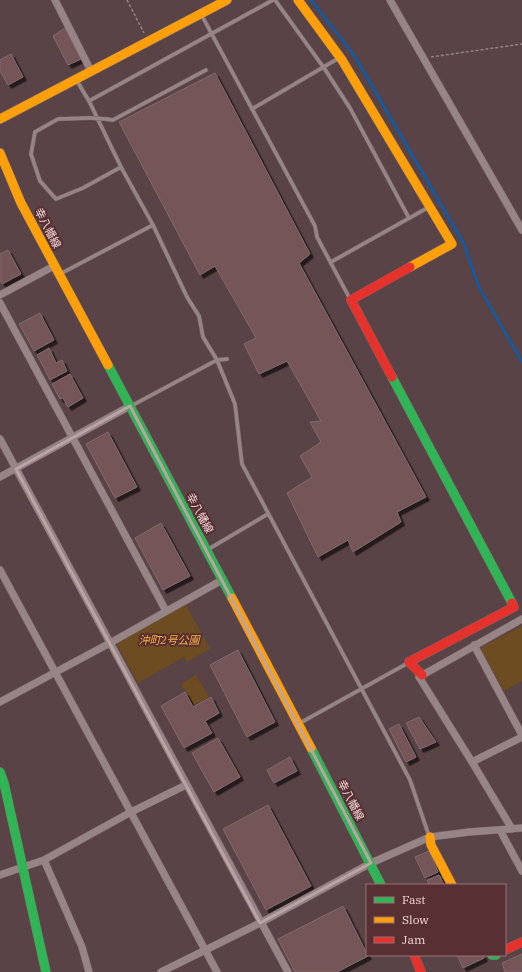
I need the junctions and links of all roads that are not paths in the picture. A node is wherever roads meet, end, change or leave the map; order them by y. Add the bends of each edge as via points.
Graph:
1 (55, 0) edge
2 (227, 0) edge
3 (274, 0) edge
4 (298, 0) edge
5 (390, 0) edge
6 (201, 14) junction
7 (212, 35) junction
8 (340, 57) junction
9 (324, 68) junction
10 (206, 70) dead end
11 (91, 71) junction
12 (76, 79) junction
13 (89, 100) junction
14 (252, 109) junction
15 (0, 119) edge
16 (0, 153) edge
17 (121, 167) junction
18 (430, 207) junction
19 (409, 218) junction
20 (153, 225) junction
21 (522, 230) edge
22 (331, 262) junction
23 (54, 266) junction
24 (59, 275) junction
25 (0, 295) edge
26 (351, 300) junction
27 (0, 303) edge
28 (227, 359) dead end
29 (217, 360) junction
30 (130, 406) junction
31 (72, 438) junction
32 (0, 439) edge
33 (16, 469) junction
34 (0, 477) edge
35 (268, 514) junction
36 (206, 550) junction
37 (0, 570) edge
38 (222, 580) junction
39 (166, 611) junction
40 (522, 619) edge
41 (110, 643) junction
42 (474, 645) junction
43 (409, 662) junction
44 (56, 672) junction
45 (422, 675) junction
46 (361, 689) junction
47 (0, 702) edge
48 (298, 723) junction
49 (522, 736) edge
50 (472, 762) junction
51 (0, 772) edge
52 (186, 785) junction
53 (131, 812) junction
54 (522, 828) edge
55 (512, 829) junction
56 (500, 830) junction
57 (430, 837) junction
58 (44, 860) junction
59 (371, 863) junction
60 (24, 867) junction
61 (522, 871) edge
62 (0, 875) edge
63 (381, 884) edge
64 (451, 884) edge
65 (260, 923) junction
66 (522, 942) edge
67 (206, 950) junction
68 (506, 950) edge
69 (414, 956) edge
70 (46, 972) edge
71 (89, 972) edge
72 (161, 972) edge
73 (217, 972) edge
74 (288, 972) edge
75 (421, 972) edge

1 - 11 street
2 - 6 street
3 - 7 lane
3 - 9 lane
4 - 8 street
5 - 21 street
6 - 7 lane
6 - 11 street
7 - 13 lane
7 - 14 lane
8 - 9 lane
8 - 18 street
9 - 14 lane
9 - 19 lane via 350,108
10 - 17 lane, bridge via 113,120 58,119 35,132 32,154 40,181 56,199 84,188
11 - 12 street
12 - 13 lane
12 - 15 street
13 - 17 lane
14 - 22 lane via 315,226 317,237
16 - 23 street, 幸八幡線
17 - 20 lane
18 - 19 lane
18 - 26 street via 452,244
19 - 22 lane
20 - 24 lane
20 - 29 lane via 187,297 199,316 204,337
22 - 26 lane
23 - 24 street, 幸八幡線
23 - 25 street
24 - 30 street, 幸八幡線
26 - 43 street via 514,607
27 - 31 street
28 - 29 lane
29 - 30 lane
29 - 35 lane via 235,404 242,464
30 - 31 street
30 - 36 street, 幸八幡線
31 - 33 street
31 - 39 street
32 - 33 street
33 - 34 street
33 - 41 street
35 - 36 lane
35 - 46 lane
36 - 38 street, 幸八幡線
37 - 44 street
38 - 39 street
38 - 48 street, 幸八幡線
39 - 41 street
40 - 42 street
41 - 44 street
41 - 52 street
42 - 45 street
42 - 49 street
43 - 45 street
43 - 46 lane
44 - 47 street
44 - 53 street
45 - 50 street via 419,677
46 - 48 lane
46 - 57 lane via 410,780
48 - 59 street, 幸八幡線
49 - 50 street
50 - 55 street
51 - 60 street
52 - 53 street
52 - 65 street
53 - 58 street
53 - 67 street
54 - 55 street
55 - 56 street
56 - 57 street
56 - 61 street
57 - 59 street
57 - 64 street via 431,845
58 - 60 street
58 - 71 street via 82,947
59 - 63 street, 幸八幡線
59 - 65 street
60 - 62 street
60 - 70 street
65 - 67 street
65 - 74 street
66 - 68 street
67 - 72 street
67 - 73 street
69 - 75 street

